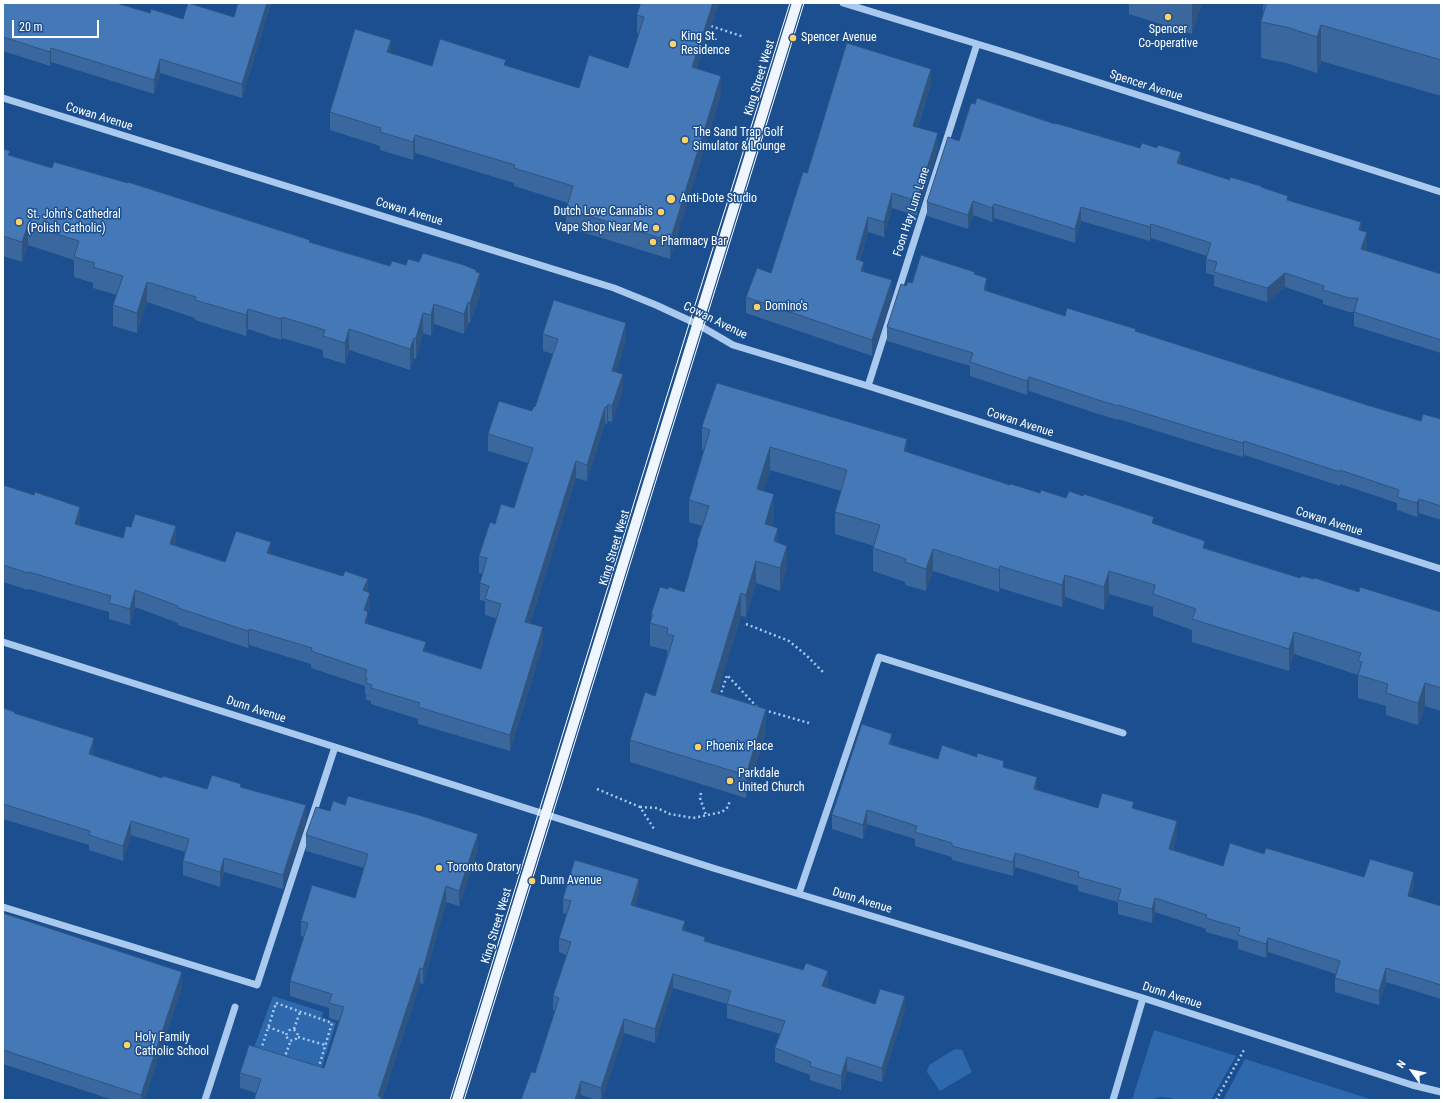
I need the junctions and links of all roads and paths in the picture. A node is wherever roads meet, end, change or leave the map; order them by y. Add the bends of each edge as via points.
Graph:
1 (796, 3) edge
2 (843, 3) edge
3 (711, 26) edge
4 (744, 37) dead end
5 (977, 44) junction
6 (3, 98) edge
7 (1441, 192) edge
8 (697, 324) junction
9 (868, 386) junction
10 (1441, 570) edge
11 (746, 624) dead end
12 (3, 642) edge
13 (824, 673) dead end
14 (720, 699) edge
15 (809, 723) dead end
16 (1123, 733) dead end
17 (335, 746) junction
18 (597, 789) dead end
19 (701, 793) dead end
20 (730, 800) dead end
21 (640, 807) junction
22 (545, 815) junction
23 (706, 815) junction
24 (656, 833) dead end
25 (799, 893) junction
26 (3, 907) edge
27 (1143, 998) junction
28 (235, 1007) dead end
29 (300, 1012) junction
30 (268, 1027) junction
31 (294, 1029) junction
32 (1246, 1032) junction
33 (287, 1034) junction
34 (298, 1037) junction
35 (291, 1040) junction
36 (325, 1045) junction
37 (284, 1061) junction
38 (1441, 1092) edge
39 (205, 1100) edge
40 (457, 1100) edge
41 (1113, 1100) edge
42 (1216, 1100) edge

1 - 8 main road, King Street West
2 - 5 street, Spencer Avenue
3 - 4 path
5 - 7 street, Spencer Avenue
5 - 9 street, Foon Hay Lum Lane
6 - 8 street, Cowan Avenue via 614,288
8 - 9 street, Cowan Avenue via 733,345
8 - 22 main road, King Street West
9 - 10 street, Cowan Avenue
11 - 13 path via 789,641
12 - 17 street, Dunn Avenue
14 - 15 path via 727,675 758,708
16 - 25 street via 879,657
17 - 22 street, Dunn Avenue
17 - 26 street via 257,985
18 - 21 path
19 - 23 path via 700,798
20 - 23 path via 728,807 722,812
21 - 23 path via 657,808 682,817
21 - 24 path
22 - 25 street, Dunn Avenue
22 - 40 main road, King Street West
25 - 27 street, Dunn Avenue
27 - 32 street, Dunn Avenue
27 - 41 street
28 - 39 street
29 - 30 path via 276,1003
29 - 31 path
29 - 36 path via 332,1023
30 - 33 path
30 - 37 path via 260,1053
31 - 33 path
31 - 34 path
32 - 38 street, Dunn Avenue
32 - 42 path via 1244,1052
33 - 35 path
34 - 35 path
34 - 36 path
35 - 37 path
36 - 37 path via 317,1073

